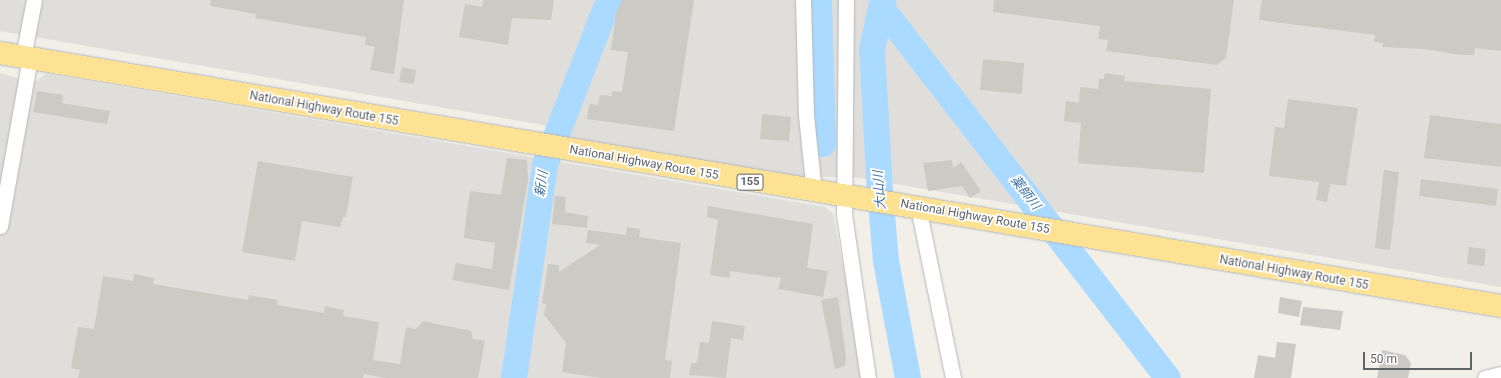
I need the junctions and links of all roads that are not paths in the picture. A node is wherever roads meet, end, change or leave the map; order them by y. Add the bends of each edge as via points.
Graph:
1 (34, 0) edge
2 (803, 0) edge
3 (846, 0) edge
4 (0, 53) edge
5 (27, 57) junction
6 (814, 192) junction
7 (845, 195) junction
8 (918, 208) junction
9 (0, 226) edge
10 (1501, 306) edge
11 (1501, 374) edge
12 (868, 378) edge
13 (953, 378) edge
14 (1485, 378) edge

1 - 5 street
2 - 6 street via 806,115
3 - 7 street
4 - 5 highway, National Highway Route 155 / 155
5 - 6 highway, National Highway Route 155 / 155
5 - 9 street
6 - 7 highway, National Highway Route 155 / 155
7 - 8 highway, National Highway Route 155 / 155
7 - 12 street via 844,214
8 - 10 highway, National Highway Route 155 / 155
8 - 13 street
11 - 14 street

